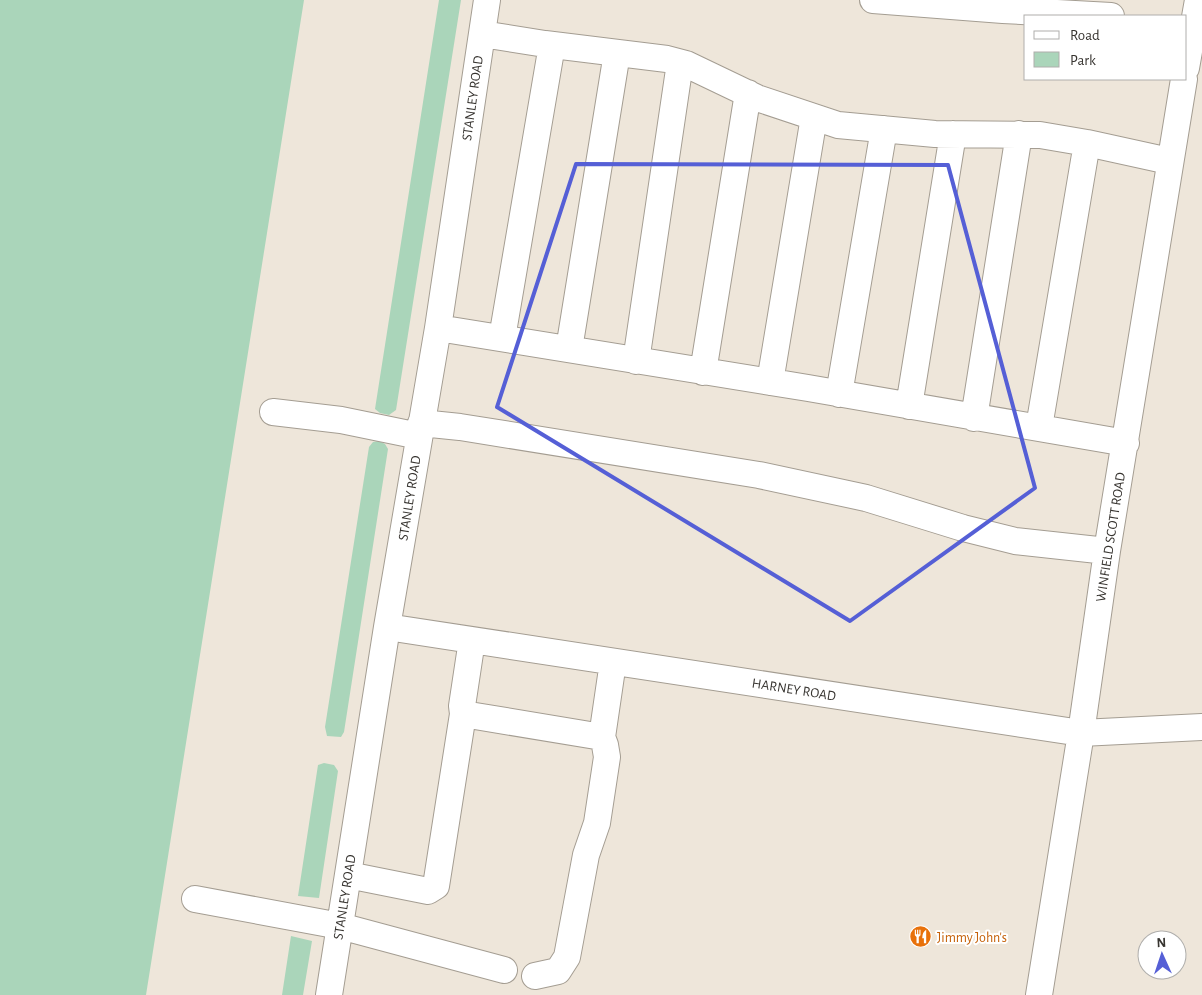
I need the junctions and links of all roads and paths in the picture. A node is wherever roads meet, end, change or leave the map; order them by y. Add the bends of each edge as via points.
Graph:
1 (487, 0) edge
2 (873, 0) edge
3 (1193, 14) edge
4 (1093, 15) edge
5 (482, 34) junction
6 (552, 45) junction
7 (617, 53) junction
8 (1187, 60) edge
9 (680, 63) junction
10 (1184, 80) edge
11 (748, 93) junction
12 (814, 117) junction
13 (884, 129) junction
14 (952, 134) junction
15 (1019, 134) junction
16 (1087, 143) junction
17 (1169, 161) junction
18 (438, 328) junction
19 (502, 338) junction
20 (569, 349) junction
21 (636, 361) junction
22 (703, 372) junction
23 (770, 382) junction
24 (839, 394) junction
25 (909, 406) junction
26 (273, 412) dead end
27 (974, 418) junction
28 (1039, 427) junction
29 (420, 430) junction
30 (1126, 442) junction
31 (1107, 551) junction
32 (388, 627) junction
33 (472, 640) junction
34 (613, 662) junction
35 (463, 714) junction
36 (1202, 727) edge
37 (1081, 733) junction
38 (602, 737) junction
39 (348, 875) junction
40 (195, 899) dead end
41 (340, 926) junction
42 (504, 970) dead end
43 (535, 976) dead end
44 (329, 995) edge
45 (1039, 995) edge

1 - 5 street, STANLEY ROAD
2 - 4 street
3 - 8 street
5 - 6 street
5 - 18 street, STANLEY ROAD
6 - 7 street
6 - 19 street
7 - 9 street
7 - 20 street
9 - 11 street
9 - 21 street
10 - 17 street, WINFIELD SCOTT ROAD
11 - 12 street
11 - 22 street
12 - 13 street via 838,125
12 - 23 street
13 - 14 street
13 - 24 street
14 - 15 street
14 - 25 street
15 - 16 street
15 - 27 street
16 - 17 street
16 - 28 street
17 - 30 street, WINFIELD SCOTT ROAD
18 - 19 street
18 - 29 street, STANLEY ROAD
19 - 20 street
20 - 21 street
21 - 22 street
22 - 23 street
23 - 24 street
24 - 25 street
25 - 27 street
26 - 29 street
27 - 28 street
28 - 30 street
29 - 31 street via 460,427 759,475 866,498 1015,541
29 - 32 street, STANLEY ROAD
30 - 31 street, WINFIELD SCOTT ROAD
31 - 37 street, WINFIELD SCOTT ROAD
32 - 33 street, HARNEY ROAD
32 - 39 street, STANLEY ROAD
33 - 34 street, HARNEY ROAD
33 - 35 street
34 - 37 street, HARNEY ROAD
34 - 38 street
35 - 38 street
35 - 39 street via 436,886 428,891
36 - 37 street, HARNEY ROAD
37 - 45 street, WINFIELD SCOTT ROAD
38 - 43 street via 607,757 597,823 586,855 566,957 558,971
39 - 41 street, STANLEY ROAD
40 - 41 street
41 - 42 street
41 - 44 street, STANLEY ROAD

